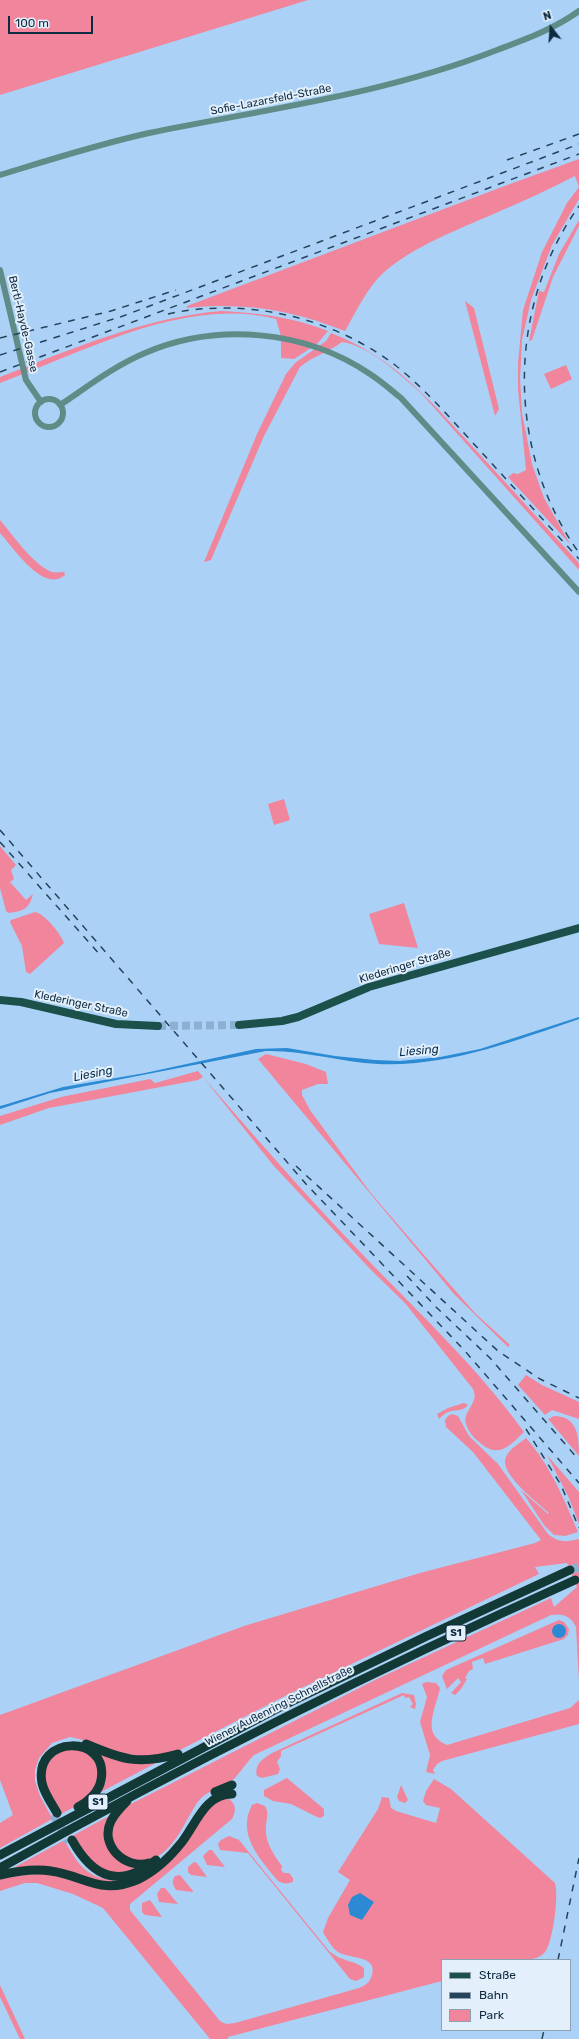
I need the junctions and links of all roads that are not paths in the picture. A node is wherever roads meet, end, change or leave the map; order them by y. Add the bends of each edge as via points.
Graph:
1 (579, 11) edge
2 (0, 175) edge
3 (0, 270) edge
4 (41, 402) junction
5 (60, 405) junction
6 (579, 592) edge
7 (579, 928) edge
8 (0, 1000) edge
9 (239, 1025) tunnel mouth
10 (158, 1026) tunnel mouth
11 (570, 1570) tunnel mouth
12 (575, 1580) tunnel mouth
13 (196, 1749) junction
14 (232, 1785) dead end
15 (133, 1794) junction
16 (232, 1794) dead end
17 (70, 1841) tunnel mouth
18 (0, 1855) edge
19 (156, 1864) junction
20 (0, 1868) edge
21 (0, 1875) edge

1 - 2 street, Sofie-Lazarsfeld-Straße via 563,23 542,32 460,65 407,81 281,109 129,138
3 - 4 street, Bertl-Hayde-Gasse via 26,380
4 - 5 street via 53,400
4 - 5 street via 36,408 36,417 45,426 54,425 61,419
5 - 6 street via 128,361 182,341 218,335 258,335 315,347 342,358 370,374 401,398
7 - 9 main road, Klederinger Straße via 369,987 298,1017
8 - 10 main road, Klederinger Straße via 21,1002 116,1024
11 - 13 highway, Wiener Außenring Schnellstraße / S1 via 357,1669
12 - 15 highway, Wiener Außenring Schnellstraße / S1 via 339,1689
13 - 18 highway, Wiener Außenring Schnellstraße / S1
13 - 18 highway via 162,1760 146,1761 129,1760 81,1742 67,1741 55,1745 46,1752 38,1772 40,1789 56,1814 42,1783 41,1772 49,1755 57,1749 67,1745 79,1746 88,1749 95,1756 103,1774 96,1793 82,1806 13,1844
14 - 19 highway via 208,1796 200,1804 178,1839
15 - 19 highway via 111,1821 111,1846 124,1860 132,1864
15 - 20 highway, Wiener Außenring Schnellstraße / S1
16 - 19 highway via 211,1800 182,1842
17 - 19 highway via 83,1864 102,1877 126,1879
19 - 21 highway via 150,1873 114,1886 90,1884 51,1871 28,1870

